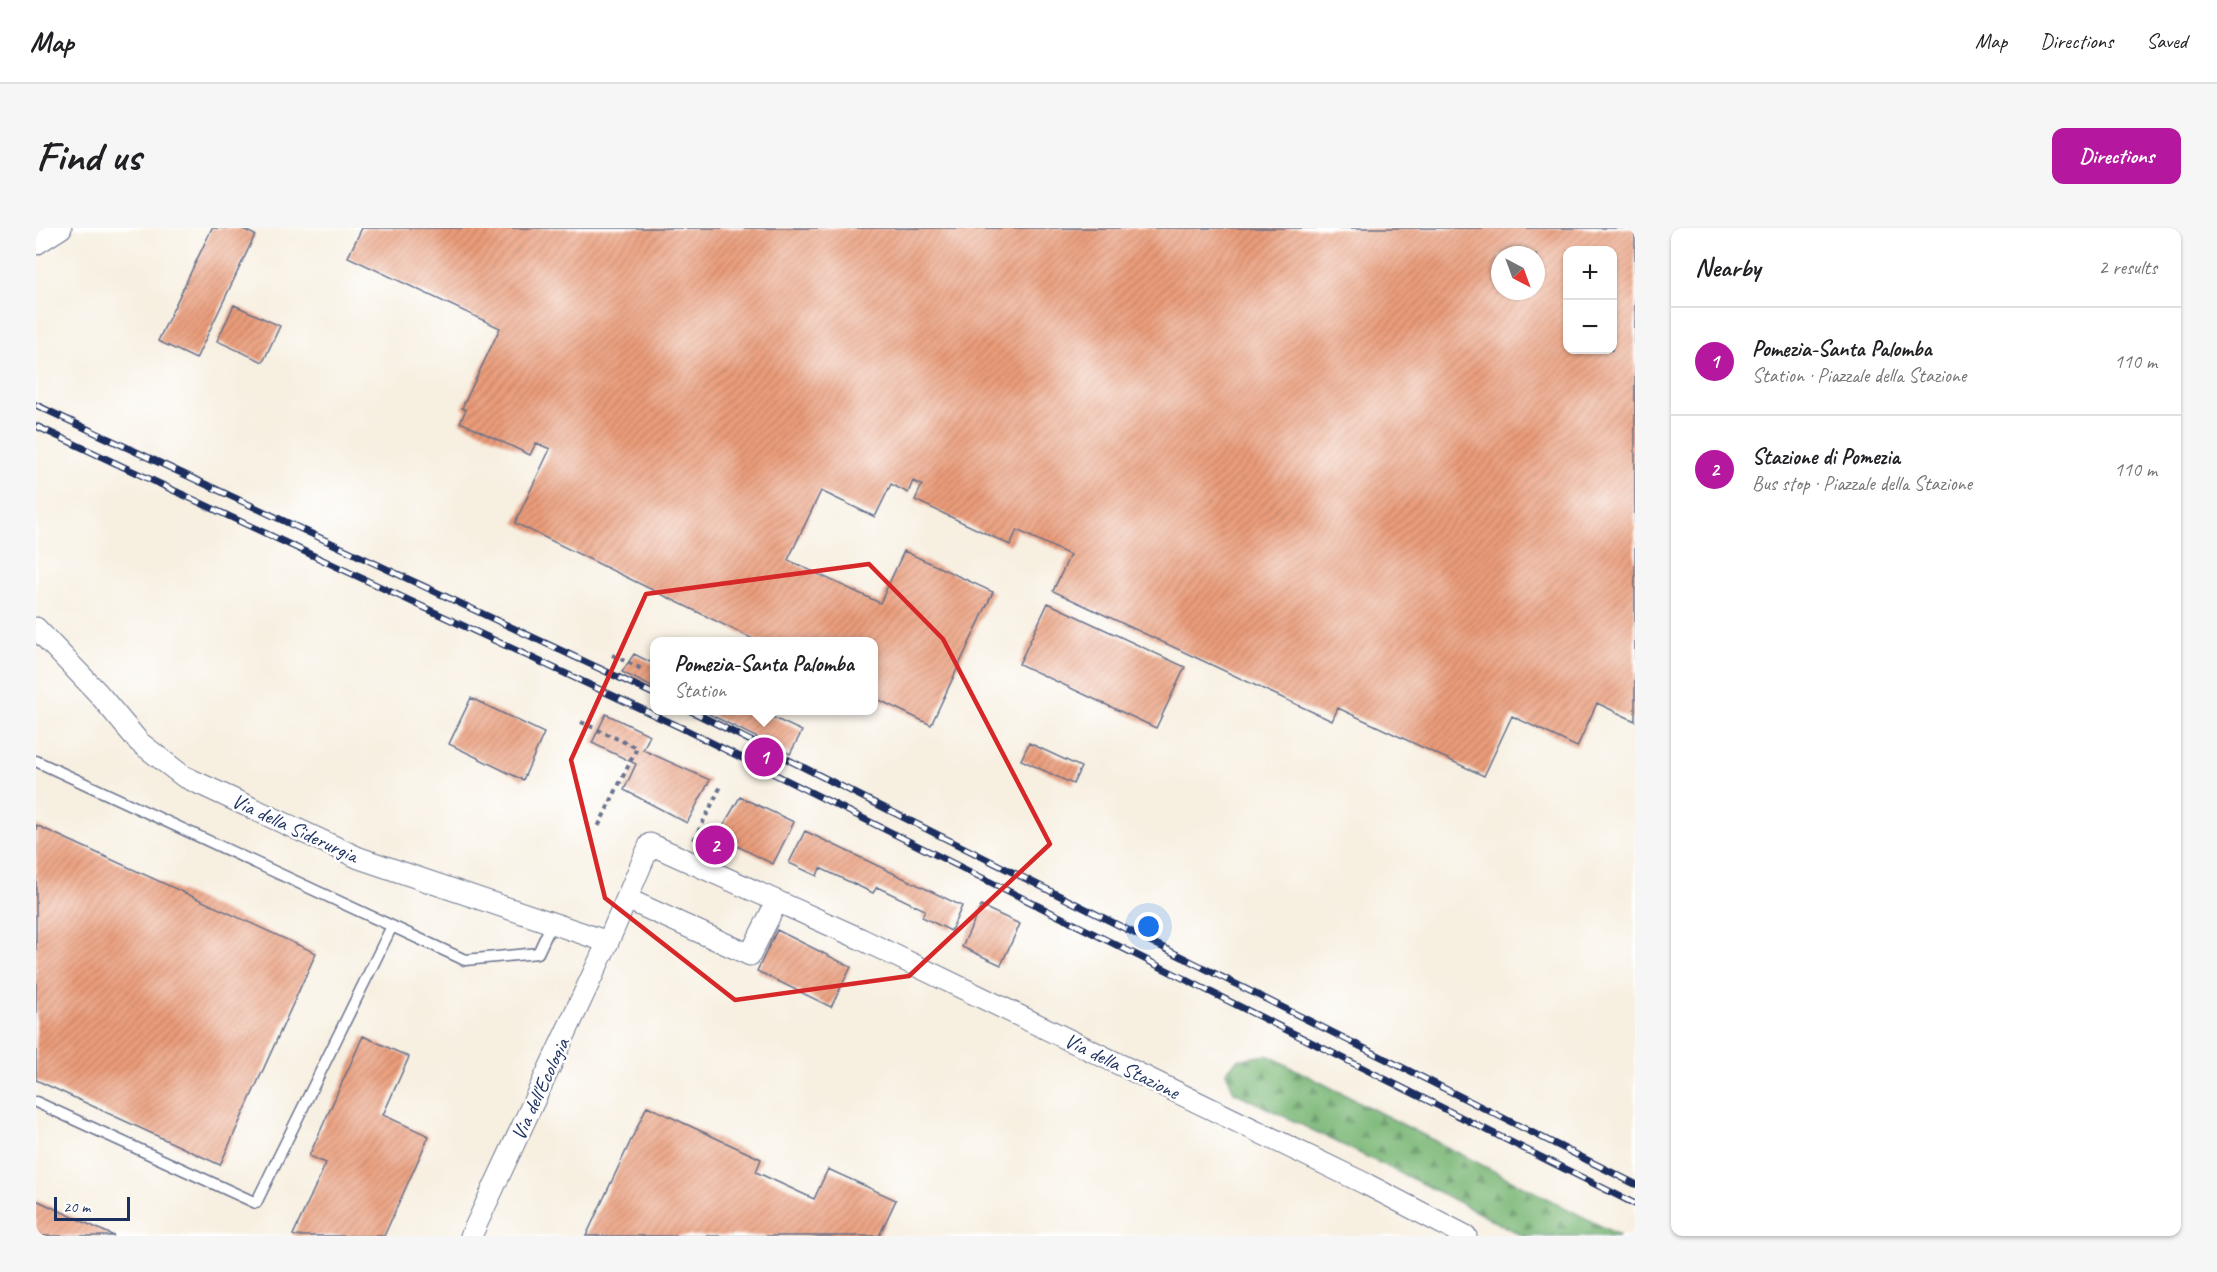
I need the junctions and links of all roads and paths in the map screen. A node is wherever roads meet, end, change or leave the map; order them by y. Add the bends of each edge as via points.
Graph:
1 (61, 228) edge
2 (36, 244) edge
3 (36, 628) edge
4 (612, 655) dead end
5 (642, 669) dead end
6 (582, 722) dead end
7 (36, 761) edge
8 (721, 786) dead end
9 (597, 829) dead end
10 (684, 859) junction
11 (627, 899) junction
12 (777, 901) junction
13 (552, 923) junction
14 (392, 926) junction
15 (608, 942) junction
16 (36, 1102) edge
17 (471, 1236) edge
18 (1466, 1236) edge

1 - 2 street
3 - 13 street, Via della Siderurgia via 139,742 183,776 359,858
4 - 5 path
6 - 9 path via 637,748
7 - 14 lane
8 - 10 path
10 - 11 street, Via della Stazione via 650,844
10 - 12 street, Via della Stazione
11 - 12 street via 750,955
11 - 15 street
12 - 18 street, Via della Stazione via 1284,1144
13 - 14 lane via 538,953 465,960
13 - 15 street, Via della Siderurgia
14 - 16 lane via 256,1203
15 - 17 street, Via dell'Ecologia

